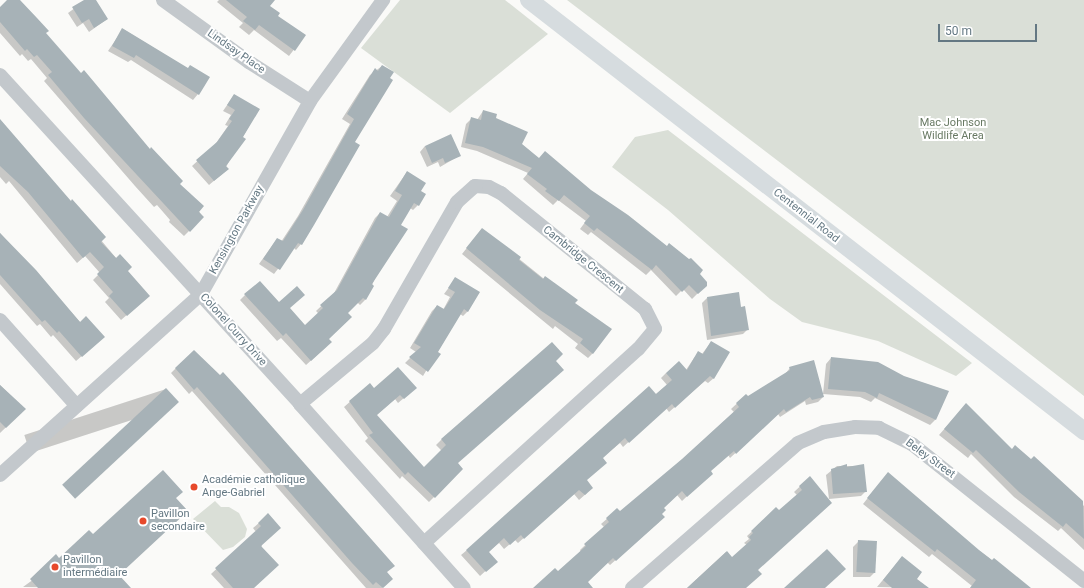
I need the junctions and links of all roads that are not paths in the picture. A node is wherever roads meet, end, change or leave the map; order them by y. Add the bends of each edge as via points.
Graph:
1 (163, 0) edge
2 (383, 0) edge
3 (529, 0) edge
4 (0, 75) edge
5 (310, 101) junction
6 (201, 294) junction
7 (0, 320) edge
8 (300, 404) junction
9 (77, 406) junction
10 (1084, 431) edge
11 (0, 475) edge
12 (424, 543) junction
13 (1084, 581) edge
14 (464, 588) edge
15 (632, 588) edge

1 - 5 street, Lindsay Place via 249,62
2 - 5 street, Kensington Parkway
3 - 10 main road, Centennial Road
4 - 6 street, Colonel Curry Drive
5 - 6 street, Kensington Parkway
6 - 8 street, Colonel Curry Drive
6 - 9 street, Kensington Parkway
7 - 9 street
8 - 12 street, Colonel Curry Drive
8 - 12 street, Cambridge Crescent via 376,338 457,202 475,186 489,187 501,193 645,309 655,329 638,349
9 - 11 street, Kensington Parkway
12 - 14 street, Colonel Curry Drive
13 - 15 street, Beley Street via 912,444 879,428 855,427 824,432 798,443

